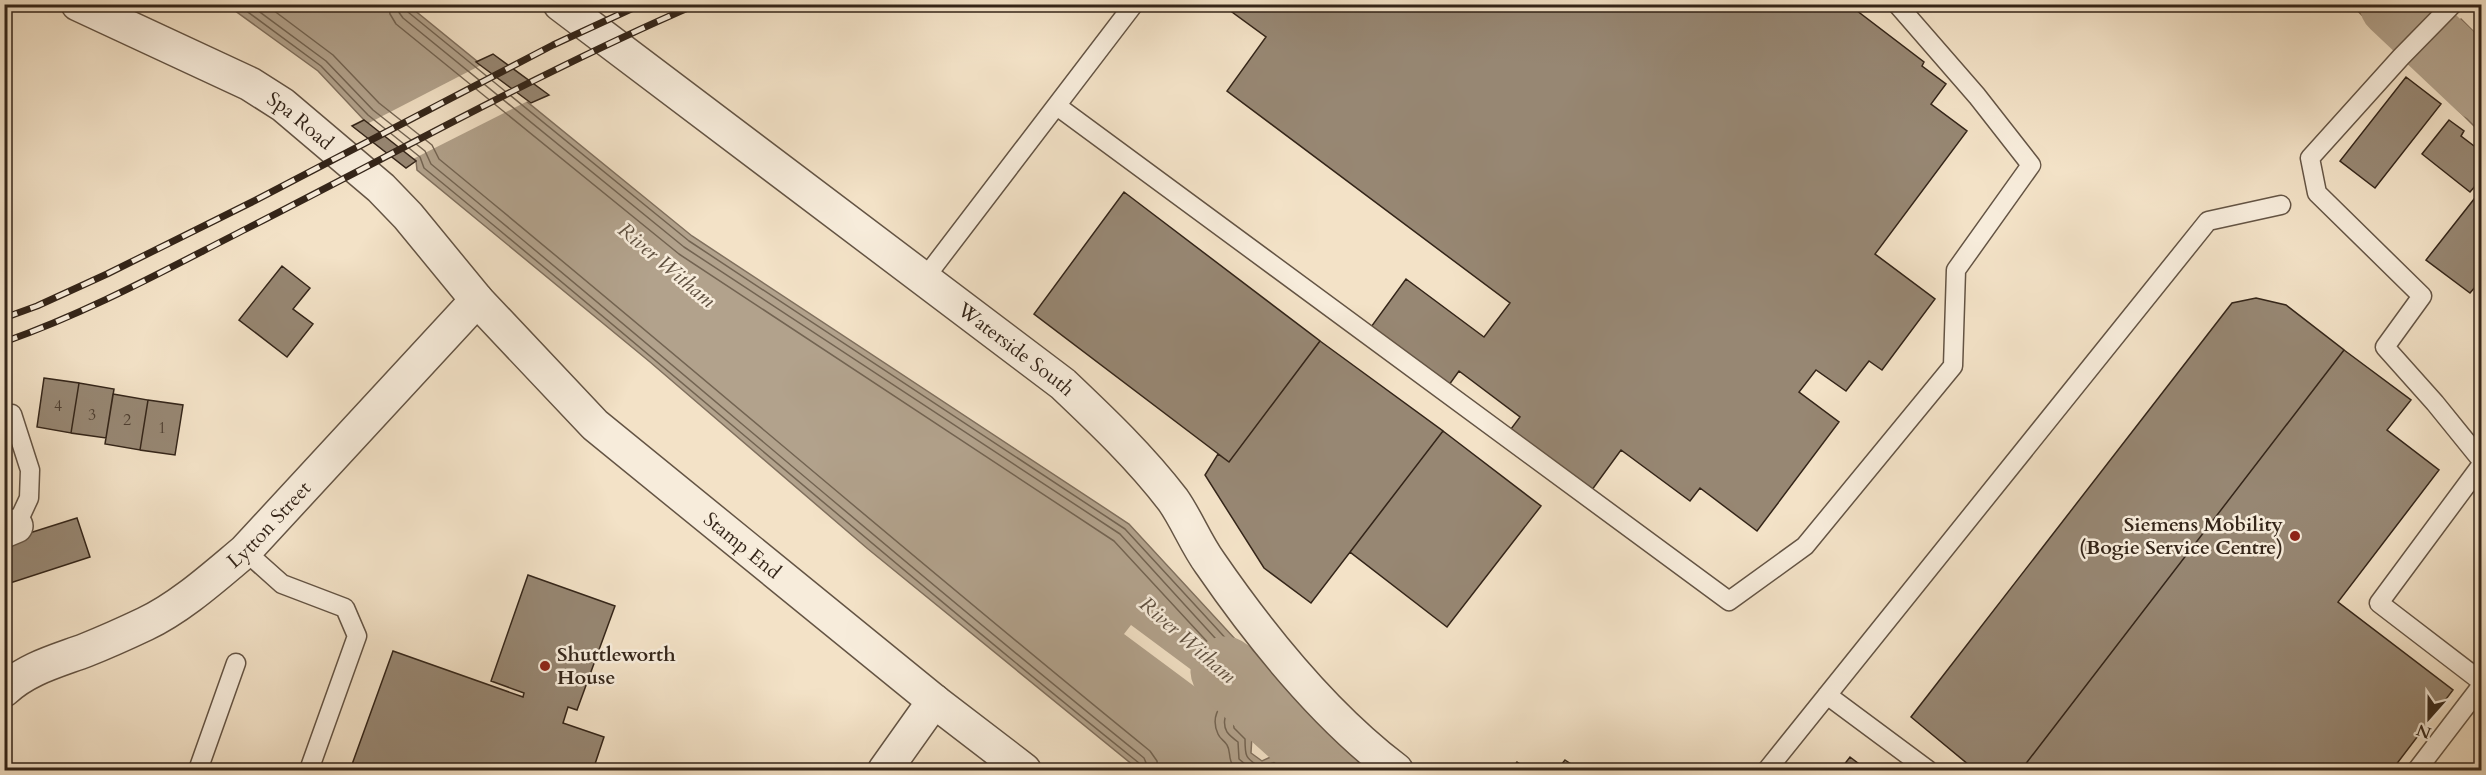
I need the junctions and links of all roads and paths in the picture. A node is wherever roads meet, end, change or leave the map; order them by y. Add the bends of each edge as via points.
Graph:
1 (78, 4) edge
2 (560, 4) edge
3 (1134, 4) edge
4 (1897, 4) edge
5 (2451, 7) edge
6 (1057, 106) junction
7 (2281, 205) dead end
8 (924, 279) junction
9 (477, 300) junction
10 (12, 414) dead end
11 (2481, 462) edge
12 (10, 528) edge
13 (245, 551) junction
14 (236, 663) dead end
15 (7, 683) edge
16 (2481, 684) edge
17 (1827, 696) junction
18 (934, 701) junction
19 (198, 771) edge
20 (309, 771) edge
21 (885, 771) edge
22 (1024, 771) edge
23 (1395, 771) edge
24 (1767, 771) edge
25 (1928, 771) edge
26 (2417, 771) edge

1 - 9 street, Spa Road via 250,84 283,105 381,188
2 - 8 street, Waterside South
3 - 6 lane
4 - 6 lane via 2031,165 1956,270 1953,366 1805,546 1729,601
5 - 11 lane via 2310,158 2317,193 2422,296 2385,347
6 - 8 lane
7 - 17 lane via 2208,221
8 - 23 street, Waterside South via 1063,384 1134,451 1174,502 1208,562 1272,646 1362,744
9 - 13 street, Lytton Street
9 - 18 street, Stamp End via 595,425
10 - 12 lane via 30,470 29,498
11 - 16 lane via 2379,603
13 - 15 street, Lytton Street via 206,584 147,623 47,662
13 - 20 lane via 282,584 345,608 357,636
14 - 19 lane
16 - 26 lane
17 - 24 lane
17 - 25 lane
18 - 21 street
18 - 22 street, Stamp End

